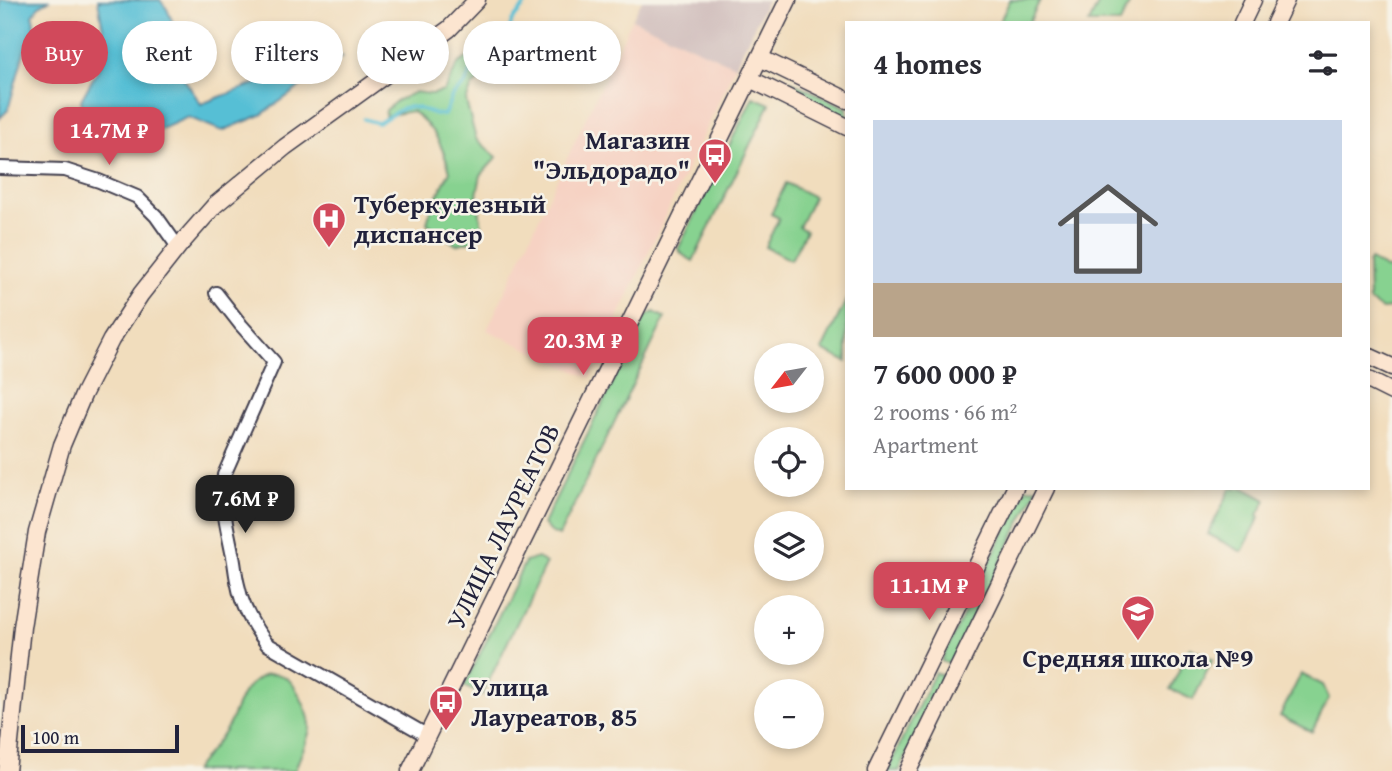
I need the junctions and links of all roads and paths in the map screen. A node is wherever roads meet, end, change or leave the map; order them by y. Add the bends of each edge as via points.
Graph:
1 (477, 0) edge
2 (788, 0) edge
3 (1253, 0) edge
4 (1286, 0) edge
5 (1243, 21) edge
6 (1276, 21) edge
7 (760, 58) junction
8 (750, 79) junction
9 (845, 99) edge
10 (845, 126) edge
11 (0, 168) edge
12 (178, 247) junction
13 (216, 293) dead end
14 (1370, 357) edge
15 (1392, 367) edge
16 (1370, 381) edge
17 (1392, 392) edge
18 (1014, 490) edge
19 (1045, 490) edge
20 (428, 736) junction
21 (7, 771) edge
22 (410, 771) edge
23 (876, 771) edge
24 (908, 771) edge

1 - 12 street via 449,29 251,174 215,205
2 - 7 street, УЛИЦА ЛАУРЕАТОВ
3 - 5 street
4 - 6 street
7 - 8 street, УЛИЦА ЛАУРЕАТОВ
7 - 9 street
8 - 10 street
8 - 20 street, УЛИЦА ЛАУРЕАТОВ
11 - 12 street via 65,170 137,197
12 - 21 street via 111,340 62,445 37,532
13 - 20 street via 274,362 223,483 226,527 246,610 267,644
14 - 15 street
16 - 17 street
18 - 23 street
19 - 24 street
20 - 22 street, УЛИЦА ЛАУРЕАТОВ

